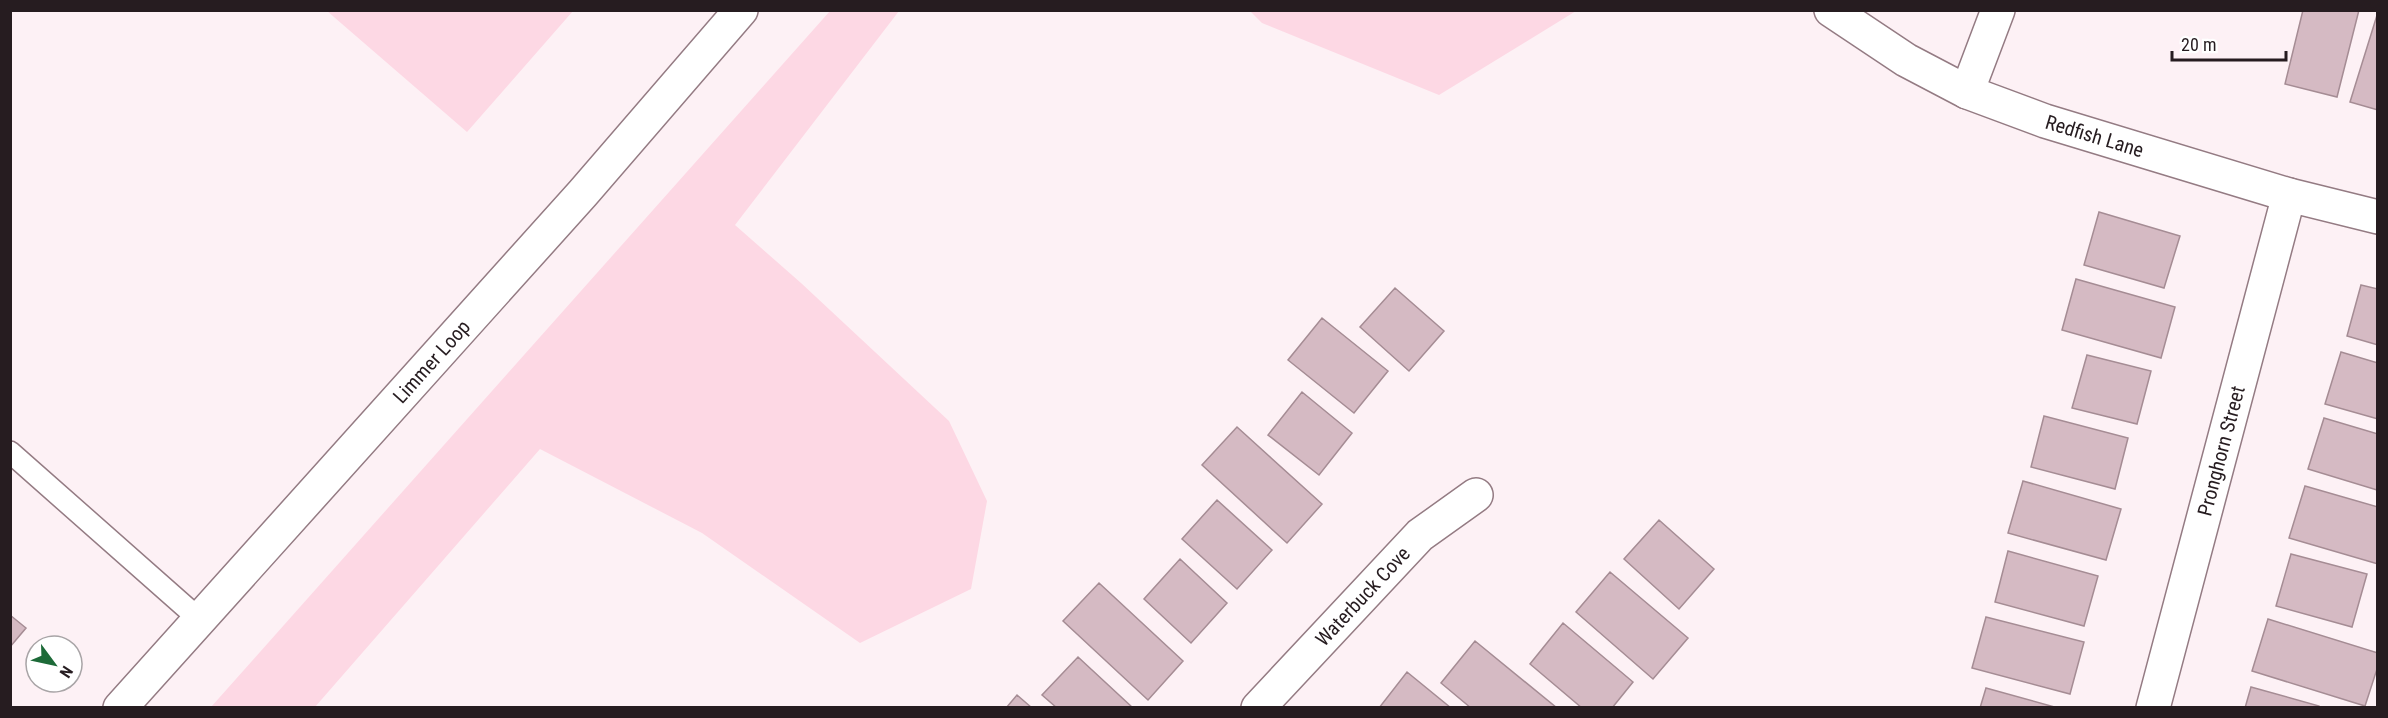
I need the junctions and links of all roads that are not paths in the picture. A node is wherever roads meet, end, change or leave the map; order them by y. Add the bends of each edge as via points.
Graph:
1 (741, 10) edge
2 (1831, 10) edge
3 (1998, 10) edge
4 (1967, 92) junction
5 (2289, 195) junction
6 (2378, 217) edge
7 (10, 452) edge
8 (1476, 495) dead end
9 (199, 619) junction
10 (120, 708) edge
11 (1258, 708) edge
12 (2153, 708) edge

1 - 9 street, Limmer Loop via 583,193
2 - 4 street, Redfish Lane via 1906,60
3 - 4 street
4 - 5 street, Redfish Lane via 2045,121
5 - 6 street, Redfish Lane
5 - 12 street, Pronghorn Street
7 - 9 lane
8 - 11 street, Waterbuck Cove via 1420,535
9 - 10 street, Limmer Loop

